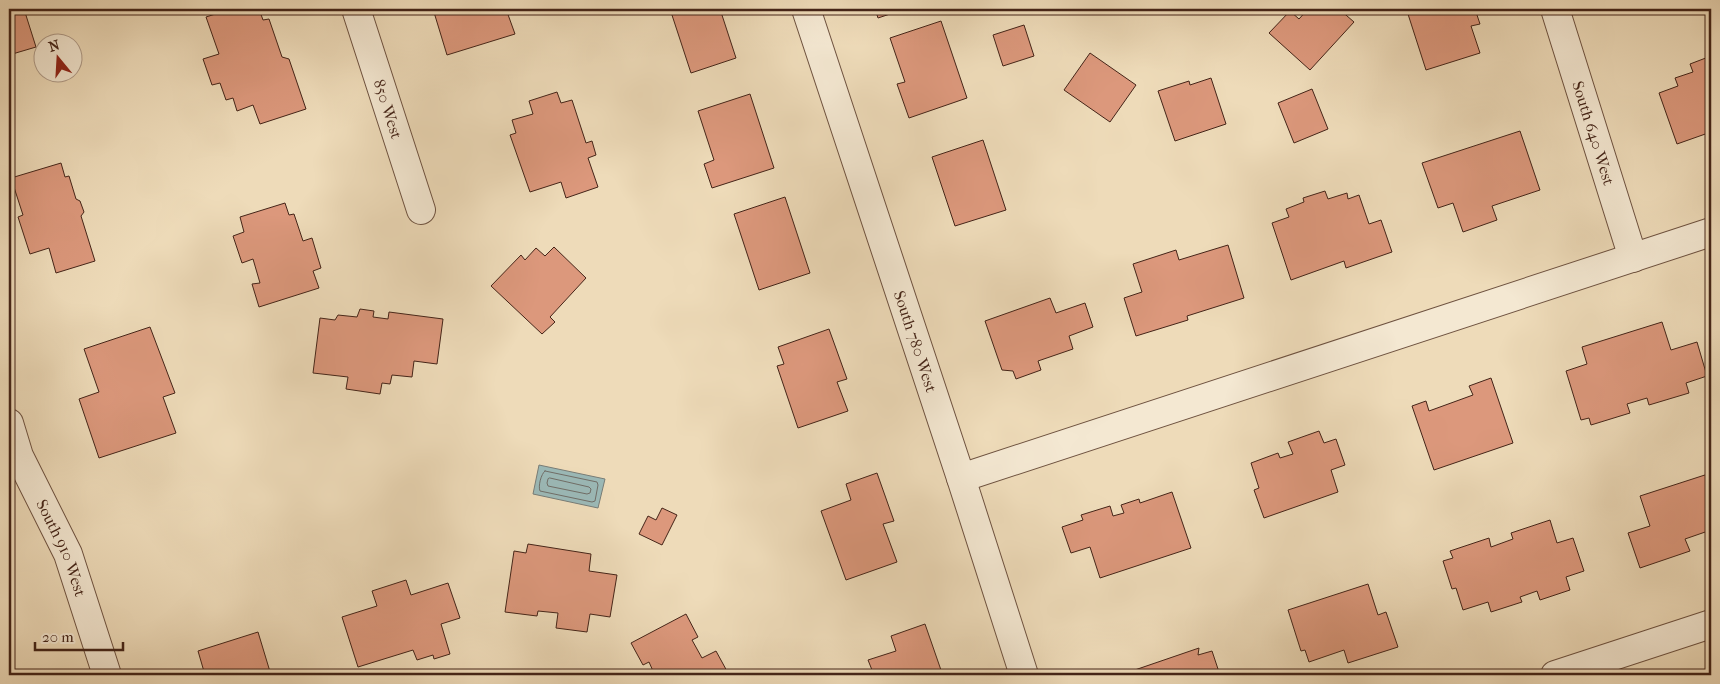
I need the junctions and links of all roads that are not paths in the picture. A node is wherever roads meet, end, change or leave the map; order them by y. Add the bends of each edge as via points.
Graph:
1 (356, 9) edge
2 (806, 9) edge
3 (1555, 9) edge
4 (421, 210) dead end
5 (1711, 232) edge
6 (1633, 258) junction
7 (9, 423) edge
8 (961, 478) junction
9 (1711, 624) edge
10 (107, 675) edge
11 (1024, 675) edge
12 (1555, 675) edge

1 - 4 street, 850 West
2 - 8 street, South 780 West
3 - 6 street, South 640 West
5 - 6 street
6 - 8 street
7 - 10 street, South 910 West via 19,456 68,554
8 - 11 street, South 780 West
9 - 12 street

